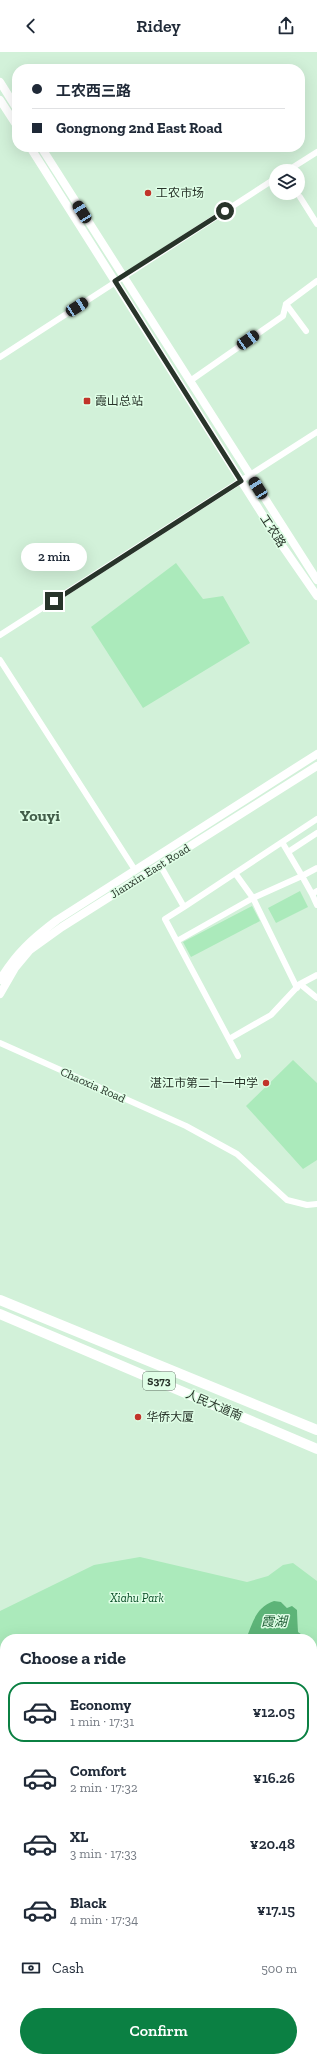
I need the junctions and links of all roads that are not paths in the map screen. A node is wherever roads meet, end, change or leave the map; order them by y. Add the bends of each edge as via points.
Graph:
1 (0, 82) edge
2 (0, 100) edge
3 (12, 101) edge
4 (12, 118) edge
5 (33, 152) edge
6 (44, 152) edge
7 (317, 152) edge
8 (298, 164) edge
9 (269, 182) edge
10 (302, 200) edge
11 (317, 224) edge
12 (123, 276) junction
13 (115, 281) junction
14 (317, 282) edge
15 (286, 304) junction
16 (306, 331) dead end
17 (0, 357) edge
18 (190, 381) junction
19 (317, 432) edge
20 (250, 475) junction
21 (241, 481) junction
22 (317, 580) edge
23 (317, 596) edge
24 (0, 635) edge
25 (0, 660) edge
26 (317, 754) edge
27 (317, 766) edge
28 (317, 819) edge
29 (317, 833) edge
30 (282, 842) junction
31 (288, 852) junction
32 (160, 866) junction
33 (317, 868) edge
34 (135, 870) junction
35 (235, 873) junction
36 (302, 876) junction
37 (314, 893) edge
38 (254, 898) junction
39 (317, 905) edge
40 (184, 907) junction
41 (177, 941) junction
42 (317, 975) edge
43 (0, 980) edge
44 (298, 986) junction
45 (0, 994) edge
46 (317, 998) edge
47 (229, 1039) junction
48 (0, 1043) edge
49 (238, 1056) dead end
50 (317, 1204) edge
51 (0, 1300) edge
52 (0, 1314) edge
53 (317, 1430) edge
54 (317, 1449) edge

1 - 3 street
2 - 4 street
5 - 13 street, 工农路
6 - 12 street, 工农路
7 - 8 street
9 - 12 street
10 - 11 street
12 - 13 street
12 - 18 street, 工农路
13 - 17 street
13 - 21 street, 工农路
14 - 15 street
15 - 16 street
15 - 18 street via 283,316
18 - 20 street, 工农路
19 - 20 street
20 - 21 street
20 - 22 street, 工农路
21 - 23 street, 工农路
21 - 24 street
25 - 34 street
26 - 34 street, Jianxin East Road
27 - 32 street, Jianxin East Road
28 - 30 street
29 - 31 street
30 - 31 street
30 - 35 street
31 - 36 street
32 - 40 street
32 - 45 street, Jianxin East Road via 30,950 15,968
33 - 36 street
34 - 43 street, Jianxin East Road via 56,920 26,945
35 - 38 street
35 - 40 street
36 - 37 street
36 - 38 street
37 - 39 street
38 - 41 street
38 - 44 street
40 - 41 street via 165,919
41 - 47 street
42 - 44 street
44 - 46 street
44 - 47 street via 271,1015
47 - 49 street
48 - 50 street, Chaoxia Road via 186,1126 237,1154 287,1200 307,1205
51 - 53 main road, 人民大道南 / S373
52 - 54 main road, 人民大道南 / S373

